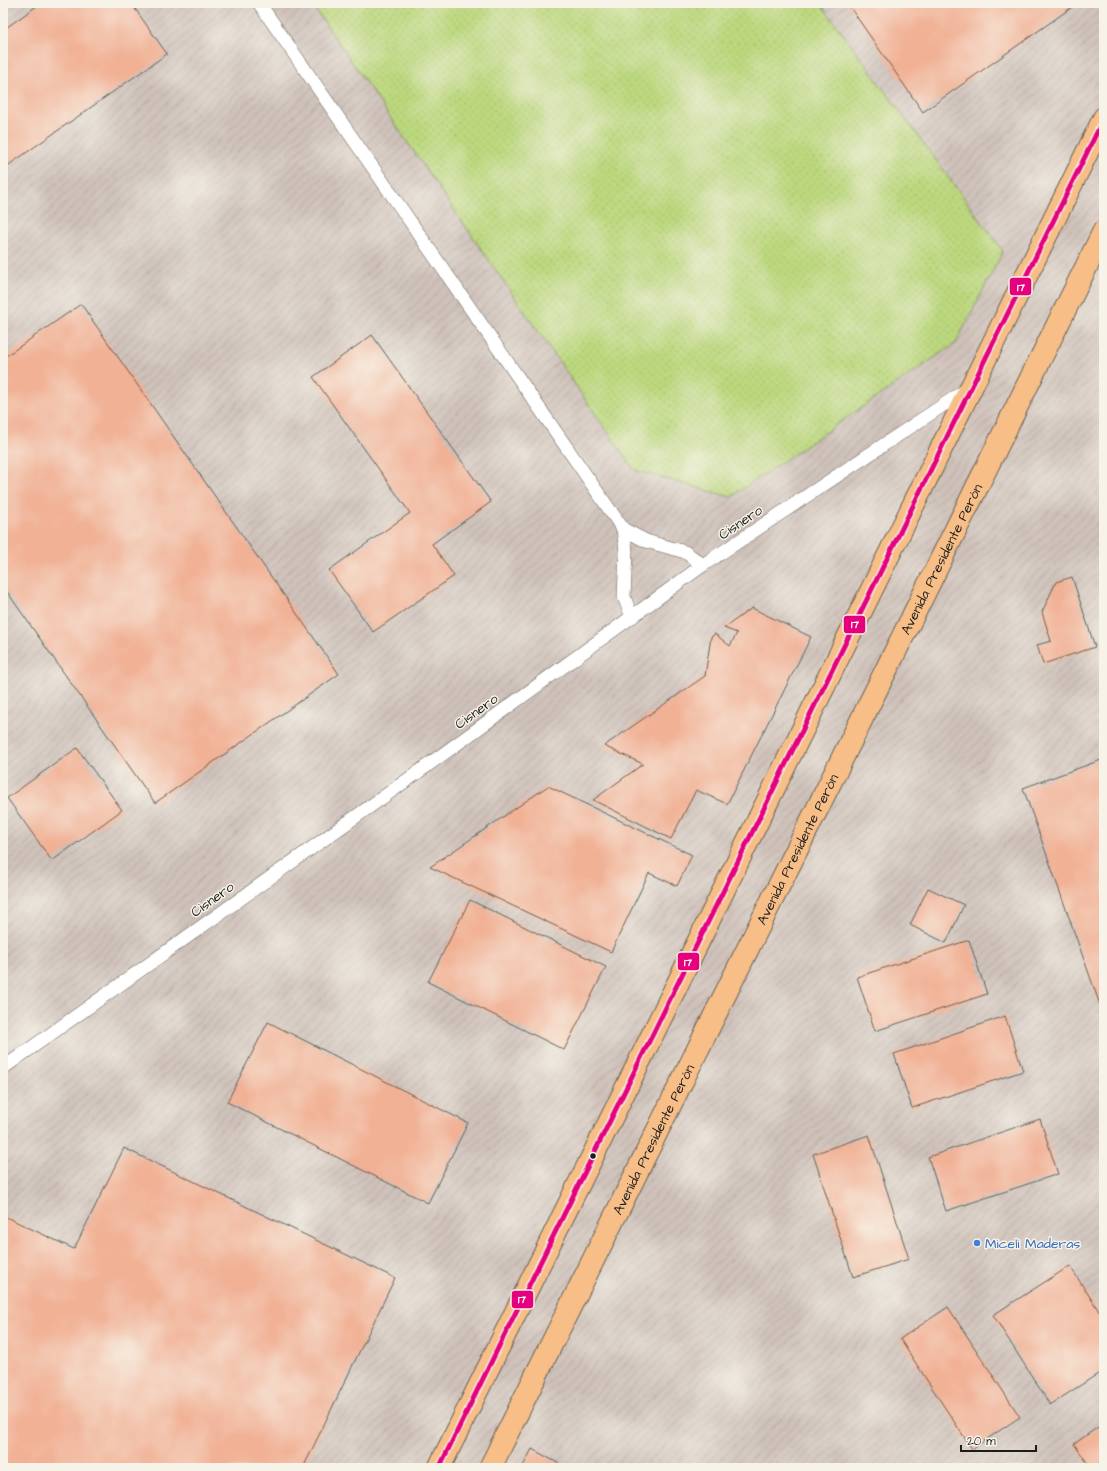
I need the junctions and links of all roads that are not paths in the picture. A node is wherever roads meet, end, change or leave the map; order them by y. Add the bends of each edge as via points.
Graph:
1 (259, 3) edge
2 (1104, 118) edge
3 (1104, 231) edge
4 (972, 386) junction
5 (623, 529) junction
6 (703, 565) junction
7 (632, 617) junction
8 (3, 1068) edge
9 (440, 1468) edge
10 (490, 1468) edge

1 - 5 lane
2 - 4 main road
3 - 10 main road, Avenida Presidente Perón
4 - 6 lane, Cisnero
4 - 9 main road
5 - 6 lane via 646,541 685,552
5 - 7 lane via 626,551 624,597
6 - 7 lane, Cisnero
7 - 8 lane, Cisnero

